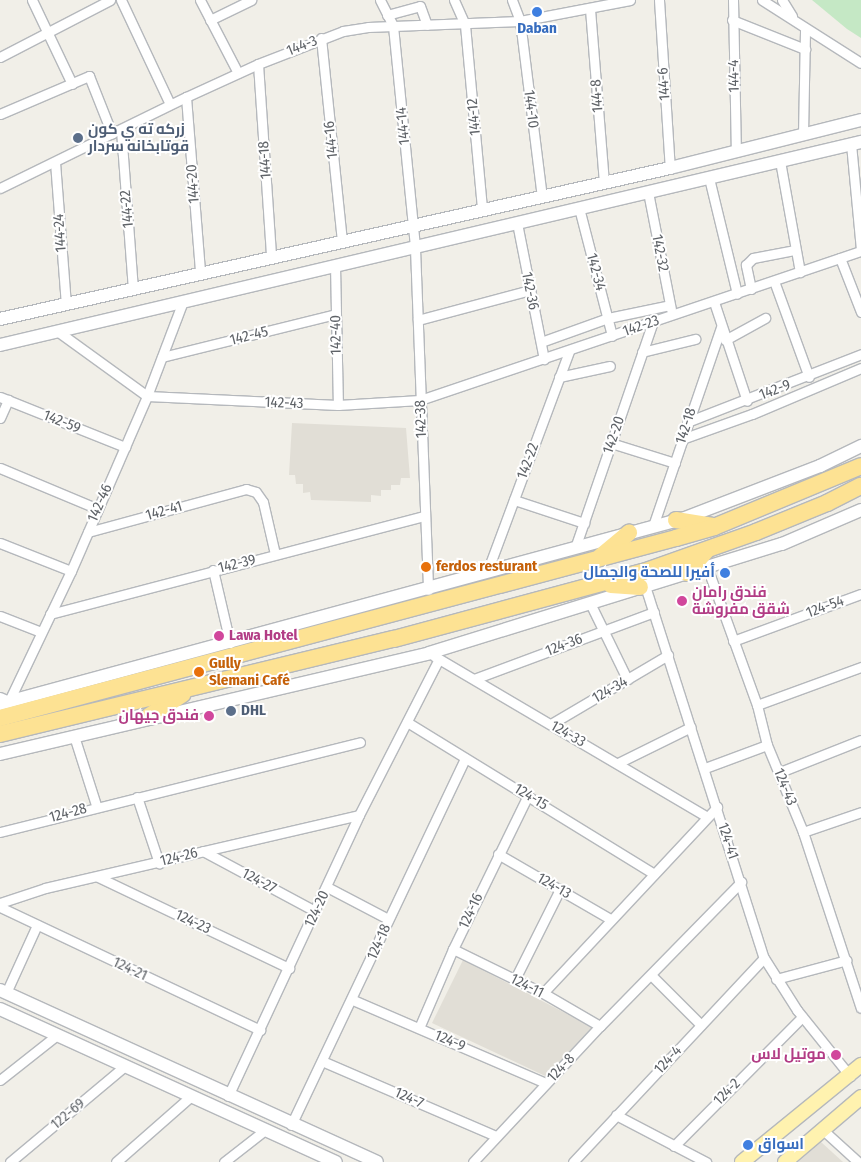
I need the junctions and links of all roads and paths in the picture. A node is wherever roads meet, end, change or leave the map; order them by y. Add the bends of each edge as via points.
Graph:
1 (32, 0) edge
2 (110, 0) edge
3 (120, 0) edge
4 (200, 0) edge
5 (251, 0) edge
6 (380, 0) edge
7 (454, 0) edge
8 (512, 0) edge
9 (630, 0) edge
10 (659, 0) edge
11 (733, 0) edge
12 (762, 0) edge
13 (782, 0) edge
14 (590, 9) junction
15 (387, 15) junction
16 (793, 18) junction
17 (210, 20) junction
18 (732, 20) junction
19 (520, 21) junction
20 (465, 24) junction
21 (427, 25) junction
22 (393, 26) junction
23 (805, 28) junction
24 (48, 32) junction
25 (321, 38) junction
26 (805, 49) junction
27 (0, 57) edge
28 (861, 63) edge
29 (258, 64) junction
30 (238, 73) junction
31 (72, 84) junction
32 (186, 97) junction
33 (170, 104) junction
34 (0, 114) edge
35 (861, 120) edge
36 (121, 130) junction
37 (112, 134) junction
38 (803, 135) junction
39 (856, 143) edge
40 (736, 152) junction
41 (780, 161) junction
42 (55, 162) junction
43 (670, 168) junction
44 (709, 178) junction
45 (604, 183) junction
46 (0, 188) edge
47 (648, 192) junction
48 (542, 197) junction
49 (579, 208) junction
50 (482, 210) junction
51 (517, 222) junction
52 (413, 227) junction
53 (342, 242) junction
54 (415, 248) junction
55 (795, 250) junction
56 (861, 251) edge
57 (271, 256) junction
58 (840, 258) junction
59 (335, 265) junction
60 (200, 272) junction
61 (800, 272) junction
62 (774, 282) junction
63 (133, 288) junction
64 (751, 289) junction
65 (530, 290) junction
66 (737, 294) junction
67 (183, 301) junction
68 (714, 302) junction
69 (66, 304) junction
70 (670, 305) junction
71 (861, 312) edge
72 (336, 314) junction
73 (672, 315) junction
74 (608, 318) junction
75 (765, 318) dead end
76 (0, 319) edge
77 (418, 320) junction
78 (653, 322) junction
79 (721, 327) junction
80 (60, 333) junction
81 (612, 336) junction
82 (695, 339) dead end
83 (725, 340) junction
84 (541, 342) junction
85 (0, 345) edge
86 (569, 351) junction
87 (642, 352) junction
88 (861, 354) edge
89 (162, 357) junction
90 (544, 359) junction
91 (610, 366) dead end
92 (861, 368) edge
93 (559, 377) junction
94 (809, 377) junction
95 (148, 396) junction
96 (4, 398) edge
97 (420, 400) junction
98 (747, 401) junction
99 (338, 405) junction
100 (0, 418) edge
101 (687, 422) junction
102 (682, 439) junction
103 (611, 443) junction
104 (861, 446) edge
105 (125, 447) junction
106 (861, 453) edge
107 (675, 463) junction
108 (861, 466) edge
109 (0, 468) edge
110 (861, 486) edge
111 (861, 492) edge
112 (784, 498) junction
113 (514, 500) junction
114 (827, 504) junction
115 (98, 509) junction
116 (861, 510) edge
117 (424, 516) junction
118 (676, 520) junction
119 (584, 523) junction
120 (653, 526) junction
121 (714, 527) junction
122 (88, 532) junction
123 (628, 533) junction
124 (0, 543) edge
125 (576, 548) junction
126 (707, 550) junction
127 (275, 554) junction
128 (596, 560) junction
129 (707, 567) junction
130 (214, 570) junction
131 (71, 571) junction
132 (487, 572) junction
133 (687, 573) junction
134 (596, 584) junction
135 (643, 587) junction
136 (428, 590) junction
137 (861, 594) edge
138 (590, 603) junction
139 (654, 612) junction
140 (388, 613) junction
141 (50, 614) junction
142 (0, 616) edge
143 (363, 620) junction
144 (606, 630) junction
145 (41, 632) junction
146 (394, 639) junction
147 (733, 641) junction
148 (230, 643) junction
149 (370, 645) junction
150 (668, 655) junction
151 (434, 656) junction
152 (156, 663) junction
153 (861, 667) edge
154 (175, 671) junction
155 (474, 679) junction
156 (627, 679) junction
157 (191, 688) junction
158 (757, 705) junction
159 (5, 707) edge
160 (149, 716) junction
161 (407, 722) junction
162 (550, 724) junction
163 (691, 727) junction
164 (0, 734) edge
165 (74, 736) junction
166 (360, 742) dead end
167 (860, 743) edge
168 (767, 745) junction
169 (0, 754) edge
170 (465, 758) junction
171 (618, 763) junction
172 (705, 768) junction
173 (780, 772) junction
174 (528, 796) junction
175 (137, 797) junction
176 (96, 805) junction
177 (717, 807) junction
178 (861, 812) edge
179 (359, 815) junction
180 (707, 817) junction
181 (0, 832) edge
182 (803, 832) junction
183 (203, 851) junction
184 (498, 854) junction
185 (158, 863) junction
186 (654, 874) junction
187 (98, 877) junction
188 (741, 882) junction
189 (327, 887) junction
190 (560, 889) junction
191 (0, 903) edge
192 (0, 907) edge
193 (315, 911) junction
194 (388, 919) junction
195 (610, 919) junction
196 (37, 925) junction
197 (453, 950) junction
198 (764, 958) junction
199 (847, 960) junction
200 (289, 968) junction
201 (861, 970) edge
202 (851, 974) junction
203 (652, 976) junction
204 (514, 978) junction
205 (776, 979) junction
206 (3, 992) edge
207 (543, 993) junction
208 (353, 1000) junction
209 (861, 1008) edge
210 (2, 1012) edge
211 (802, 1017) junction
212 (701, 1025) junction
213 (600, 1026) junction
214 (419, 1028) junction
215 (260, 1030) junction
216 (57, 1035) junction
217 (322, 1061) junction
218 (861, 1065) edge
219 (125, 1066) junction
220 (850, 1076) junction
221 (0, 1080) edge
222 (546, 1083) junction
223 (192, 1096) junction
224 (228, 1096) junction
225 (861, 1097) edge
226 (250, 1106) junction
227 (616, 1114) junction
228 (243, 1120) junction
229 (292, 1125) junction
230 (265, 1130) junction
231 (823, 1130) junction
232 (496, 1136) junction
233 (674, 1146) junction
234 (10, 1162) edge
235 (116, 1162) edge
236 (224, 1162) edge
237 (336, 1162) edge
238 (377, 1162) edge
239 (473, 1162) edge
240 (573, 1162) edge
241 (706, 1162) edge
242 (742, 1162) edge
243 (785, 1162) edge
244 (858, 1162) edge

1 - 24 street
2 - 24 street
3 - 33 street
4 - 17 street
5 - 17 street
6 - 15 street
7 - 20 street, 144-12
8 - 19 street, 144-10
9 - 14 street, 144-3
10 - 43 street, 144-6
11 - 18 street, 144-4
12 - 16 street
13 - 16 street
14 - 19 street, 144-3
14 - 45 street, 144-8
15 - 21 street via 420,6
15 - 22 street
16 - 23 street
17 - 30 street
18 - 26 street
18 - 40 street, 144-4
19 - 20 street, 144-3
19 - 48 street, 144-10
20 - 21 street, 144-3
20 - 50 street, 144-12
21 - 22 street, 144-3
22 - 25 street, 144-3 via 368,27
22 - 52 street, 144-14
23 - 26 street
23 - 28 street
24 - 27 street
24 - 31 street
25 - 29 street, 144-3
25 - 53 street, 144-16
26 - 38 street
29 - 30 street, 144-3
29 - 57 street, 144-18
30 - 32 street, 144-3
31 - 34 street
31 - 37 street via 89,76
32 - 33 street, 144-3
32 - 60 street, 144-20
33 - 36 street, 144-3
35 - 38 main road
36 - 37 street, 144-3
36 - 63 street, 144-22
37 - 42 street, 144-3
38 - 40 main road
39 - 41 main road
39 - 56 street
40 - 43 main road
41 - 44 main road
41 - 55 street
42 - 46 street, 144-3
42 - 69 street, 144-24
43 - 45 main road
44 - 47 main road
44 - 66 street
45 - 48 main road
47 - 49 main road
47 - 70 street, 142-32
48 - 50 main road
49 - 51 main road
49 - 74 street, 142-34
50 - 52 main road
51 - 54 main road
51 - 65 street, 142-36
52 - 53 main road
52 - 54 street, 144-14
53 - 57 main road
54 - 59 main road
54 - 77 street, 142-38
55 - 61 street
55 - 64 street via 753,258 746,265
56 - 58 street, 142-23
57 - 60 main road
58 - 61 street, 142-23
58 - 71 street
59 - 67 main road
59 - 72 street, 142-40
60 - 63 main road
61 - 62 street, 142-23
62 - 64 street, 142-23
62 - 94 street
63 - 69 main road
64 - 66 street, 142-23
65 - 77 street
65 - 84 street, 142-36
66 - 68 street, 142-23
67 - 80 main road
67 - 89 street, 142-46
68 - 73 street, 142-23
68 - 79 street
69 - 76 main road
70 - 73 street, 142-32
70 - 74 street
72 - 89 street, 142-45
72 - 99 street, 142-40
73 - 78 street, 142-23
74 - 81 street, 142-34
74 - 84 street
75 - 83 street
77 - 97 street, 142-38
78 - 81 street, 142-23
78 - 87 street, 142-20
79 - 83 street
79 - 101 street, 142-18
80 - 85 main road
80 - 95 street
81 - 86 street, 142-23
82 - 87 street
83 - 98 street
84 - 90 street, 142-36
86 - 90 street, 142-23
86 - 93 street, 142-22
87 - 103 street, 142-20
88 - 94 street, 142-9
89 - 95 street, 142-46
90 - 97 street, 142-23
91 - 93 street
92 - 102 street via 752,414
93 - 113 street, 142-22
94 - 98 street, 142-9
95 - 99 street, 142-43
95 - 105 street, 142-46
96 - 100 street
96 - 105 street, 142-59
97 - 99 street, 142-43
97 - 117 street, 142-38
98 - 101 street, 142-9
101 - 102 street, 142-18
102 - 107 street, 142-18
103 - 107 street
103 - 119 street, 142-20
104 - 118 main road via 764,488
105 - 115 street, 142-46
106 - 112 highway
107 - 120 street, 142-18
108 - 112 highway
109 - 115 street
110 - 114 highway
111 - 114 highway
112 - 121 highway
113 - 119 street
113 - 132 street, 142-22
114 - 126 highway
115 - 122 street, 142-46
116 - 129 main road via 782,544
117 - 127 street, 142-39
117 - 136 street, 142-38
118 - 120 main road
118 - 121 highway
119 - 125 street, 142-20
120 - 123 main road
121 - 128 highway
122 - 127 street, 142-41 via 240,490 251,490 261,496
122 - 131 street, 142-46
123 - 125 main road
123 - 128 highway
124 - 131 street
125 - 132 main road
126 - 133 highway
126 - 134 highway
127 - 130 street, 142-39
128 - 140 highway
129 - 133 main road
129 - 147 street, 124-43
130 - 141 street, 142-39
130 - 148 street
131 - 141 street, 142-46
132 - 136 main road
133 - 135 main road
134 - 135 highway
134 - 146 highway
135 - 138 main road
135 - 139 street, 124-41
136 - 148 main road
137 - 147 street, 124-54
138 - 144 street
138 - 151 main road
139 - 144 street, 124-36
139 - 150 street, 124-41
140 - 143 highway
140 - 146 highway
141 - 145 street, 142-46
142 - 145 street
143 - 149 highway
143 - 154 highway
144 - 155 street, 124-36
144 - 156 street
145 - 159 street, 142-46
146 - 149 highway
147 - 158 street, 124-43
148 - 152 main road
149 - 157 highway
150 - 156 street, 124-34
150 - 163 street, 124-41
151 - 155 street, 124-33
151 - 160 main road
151 - 161 street, 124-20
152 - 154 highway
152 - 159 main road
153 - 158 street
154 - 159 highway
155 - 162 street, 124-33
156 - 162 street, 124-34
157 - 160 highway
157 - 164 highway
158 - 168 street, 124-43
160 - 165 main road
161 - 170 street, 124-15
161 - 179 street, 124-20
162 - 171 street, 124-33
163 - 171 street
163 - 172 street, 124-41
165 - 169 main road
165 - 176 street
166 - 175 street, 124-28
167 - 173 street
168 - 172 street
168 - 173 street, 124-43
170 - 174 street, 124-15
170 - 194 street, 124-18
171 - 180 street, 124-33
172 - 177 street, 124-41
173 - 182 street, 124-43
174 - 184 street, 124-16
174 - 186 street, 124-15
175 - 176 street, 124-28
175 - 185 street
176 - 181 street, 124-28
177 - 180 street
177 - 188 street, 124-41
178 - 182 street
179 - 183 street, 124-26
179 - 189 street, 124-20
180 - 186 street
182 - 199 street, 124-43
183 - 185 street, 124-26
183 - 193 street, 124-27
184 - 190 street, 124-13
184 - 197 street, 124-16
185 - 187 street, 124-26
186 - 195 street
187 - 191 street, 124-26 via 46,888
187 - 200 street, 124-23
188 - 198 street, 124-41
188 - 203 street, 124-8
189 - 193 street, 124-20
189 - 194 street
190 - 195 street, 124-13
190 - 204 street
192 - 196 street, 124-21
193 - 200 street, 124-20
194 - 208 street, 124-18
195 - 207 street
196 - 206 street
196 - 215 street, 124-21
197 - 204 street, 124-11
197 - 214 street, 124-16
198 - 205 street, 124-41
198 - 212 street, 124-4
199 - 202 street, 124-43
199 - 205 street
200 - 215 street, 124-20
201 - 202 street
202 - 209 street, 124-43
203 - 212 street
203 - 213 street, 124-8
204 - 207 street, 124-11
205 - 211 street, 124-41
206 - 224 main road
207 - 213 street, 124-11
208 - 214 street, 124-9
208 - 217 street, 124-18
210 - 216 main road
211 - 220 street, 124-41
211 - 233 street, 124-2
212 - 227 street, 124-4
213 - 222 street, 124-8
214 - 222 street, 124-9
215 - 224 street, 124-20
216 - 219 main road
216 - 221 street
217 - 229 street, 124-18
217 - 232 street, 124-7
218 - 220 main road
219 - 223 main road
219 - 234 street, 122-69
220 - 242 main road
222 - 232 street, 124-8
223 - 228 main road
223 - 235 street
224 - 226 main road
225 - 231 main road
226 - 228 main road
226 - 229 main road
227 - 233 street
227 - 240 street, 124-4
228 - 230 main road
229 - 238 main road
230 - 236 street
230 - 237 main road
231 - 243 main road
231 - 244 street
232 - 239 street, 124-8
233 - 241 street

